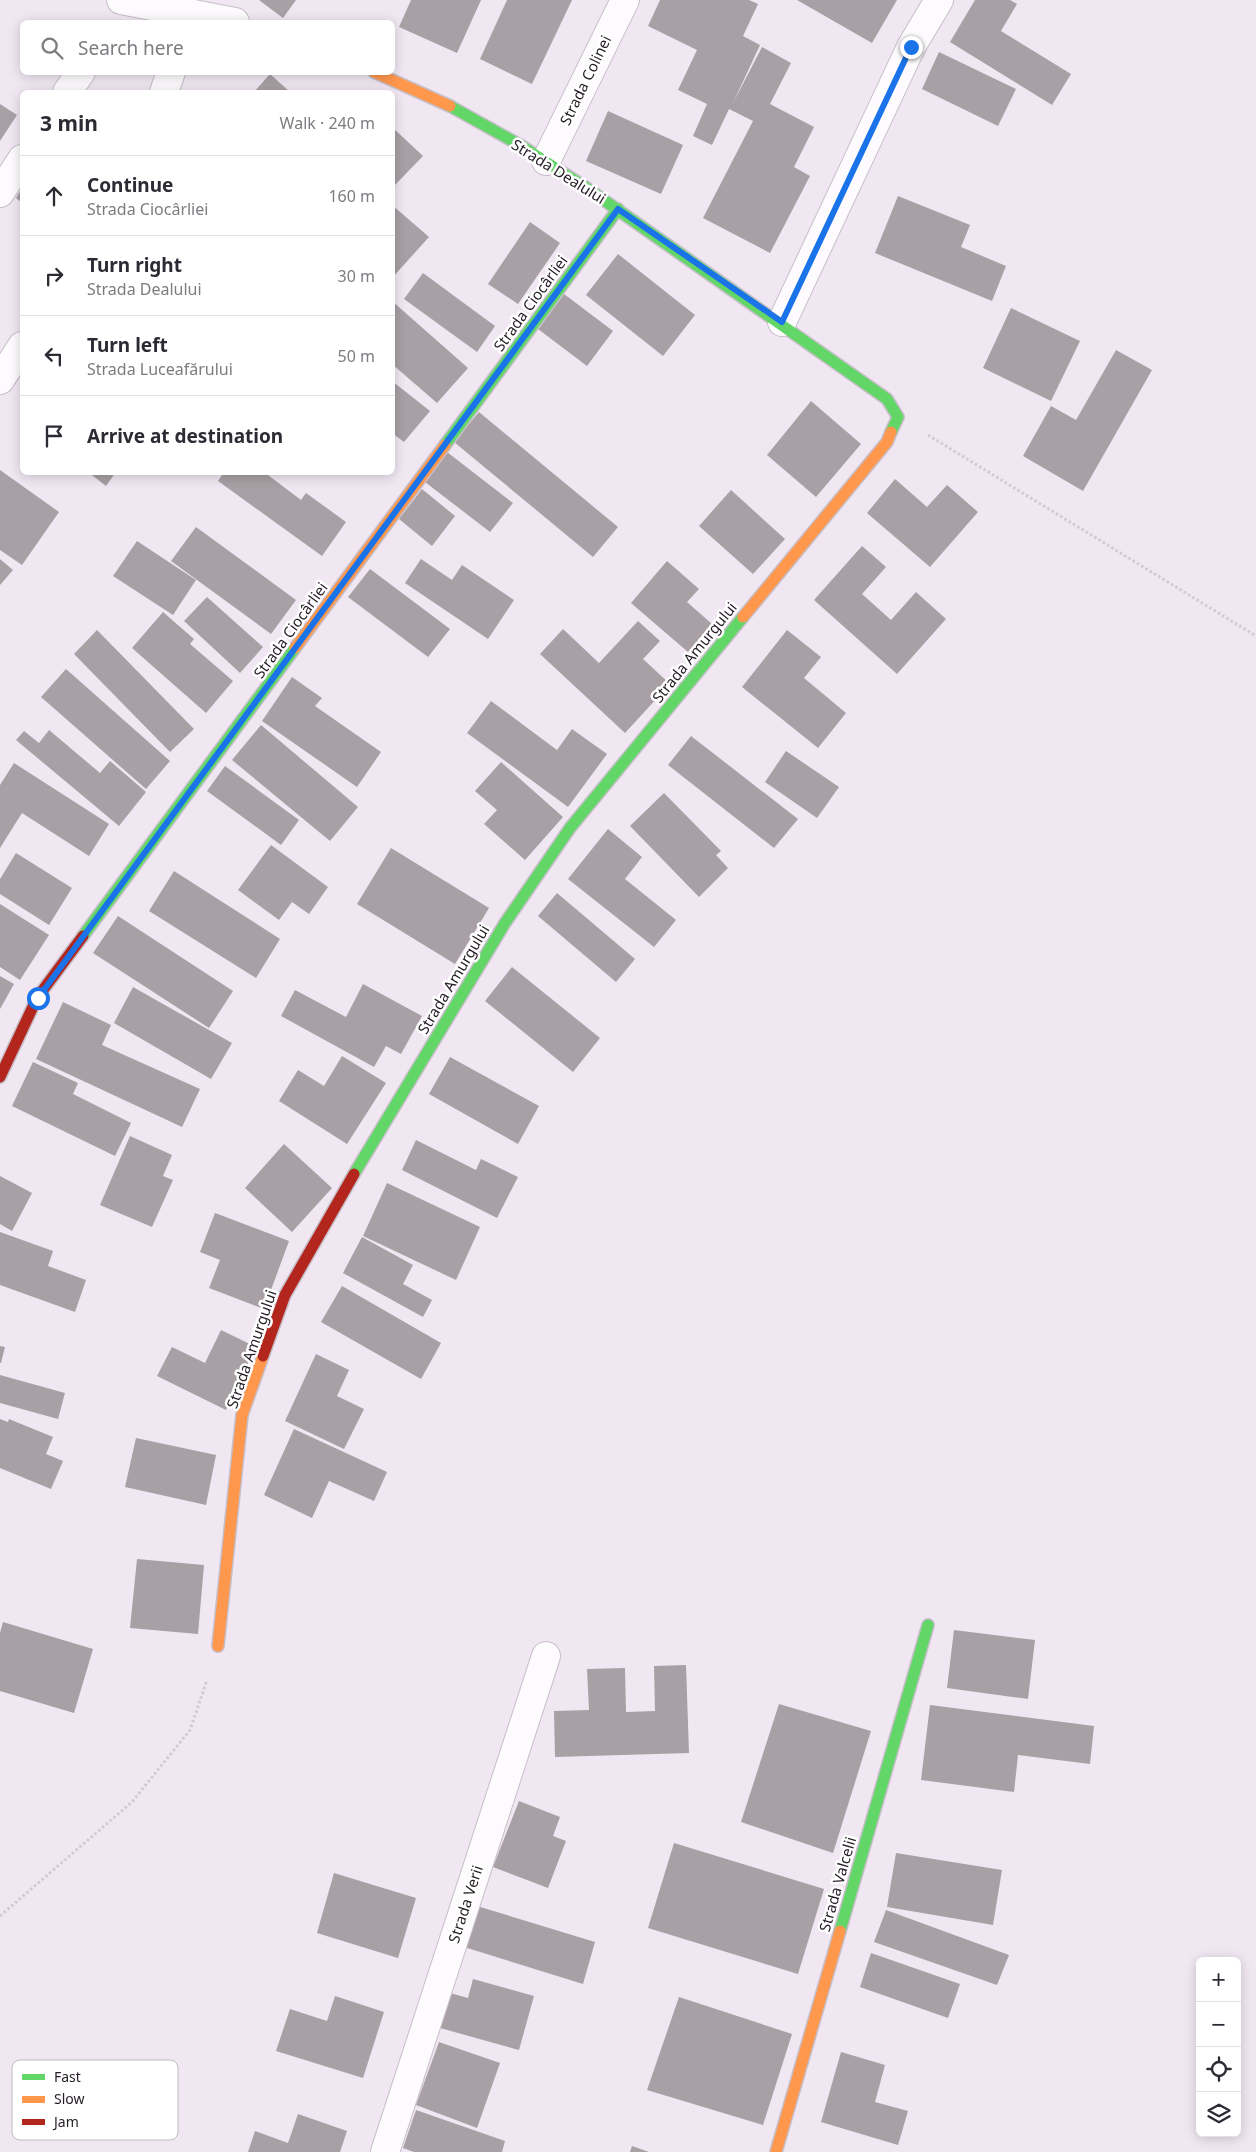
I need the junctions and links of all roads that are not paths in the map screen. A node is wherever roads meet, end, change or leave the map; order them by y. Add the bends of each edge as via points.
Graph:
1 (625, 0) edge
2 (939, 0) edge
3 (121, 8) edge
4 (191, 12) edge
5 (226, 20) edge
6 (79, 75) edge
7 (170, 75) edge
8 (381, 75) edge
9 (68, 90) edge
10 (165, 90) edge
11 (546, 161) junction
12 (20, 162) edge
13 (0, 193) edge
14 (618, 209) junction
15 (782, 322) junction
16 (20, 349) edge
17 (0, 380) edge
18 (898, 417) joint
19 (0, 1077) edge
20 (928, 1625) dead end
21 (218, 1646) road end
22 (546, 1656) dead end
23 (385, 2152) edge
24 (776, 2152) edge

1 - 11 street, Strada Colinei
2 - 15 street via 911,47
3 - 4 street
4 - 5 street
6 - 9 street
7 - 10 street
8 - 11 street, Strada Dealului via 464,113
11 - 14 street, Strada Dealului
12 - 13 street
14 - 15 street, Strada Dealului
14 - 19 street, Strada Ciocârliei via 38,998
15 - 18 street, Strada Dealului via 887,399
16 - 17 street
18 - 21 street, Strada Amurgului via 887,442 570,828 505,923 285,1295 242,1416
20 - 24 street, Strada Valcelii
22 - 23 street, Strada Verii

